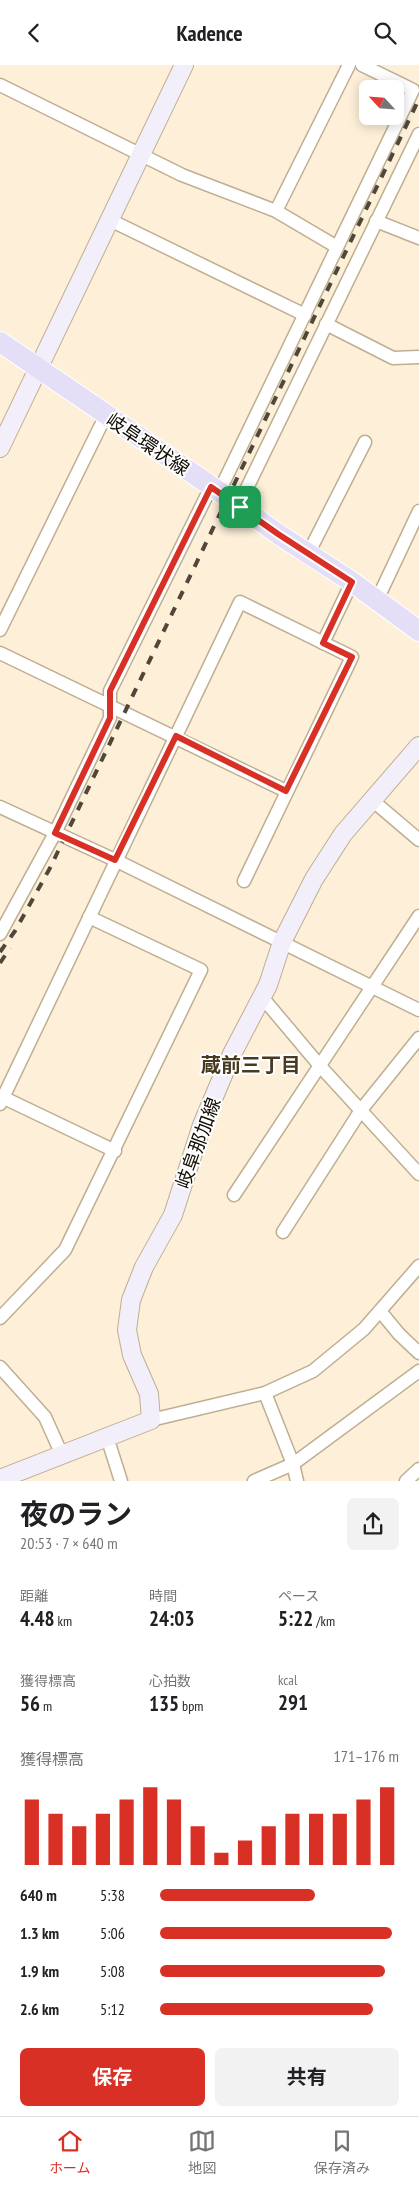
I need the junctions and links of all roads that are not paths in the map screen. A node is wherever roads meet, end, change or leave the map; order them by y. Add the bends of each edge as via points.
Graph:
1 (184, 65) edge
2 (349, 65) edge
3 (362, 65) edge
4 (0, 85) edge
5 (419, 135) edge
6 (142, 154) junction
7 (276, 211) junction
8 (110, 220) junction
9 (376, 221) junction
10 (419, 238) edge
11 (337, 247) junction
12 (304, 315) junction
13 (326, 324) junction
14 (0, 342) edge
15 (419, 357) edge
16 (38, 369) junction
17 (107, 415) junction
18 (365, 442) dead end
19 (0, 448) edge
20 (215, 489) junction
21 (240, 507) junction
22 (419, 511) edge
23 (308, 554) junction
24 (352, 582) junction
25 (377, 600) junction
26 (0, 630) edge
27 (419, 631) edge
28 (323, 643) junction
29 (0, 653) edge
30 (109, 704) junction
31 (176, 736) junction
32 (419, 746) edge
33 (286, 791) junction
34 (372, 800) junction
35 (0, 807) edge
36 (55, 833) junction
37 (419, 839) edge
38 (115, 860) junction
39 (244, 881) dead end
40 (419, 916) edge
41 (89, 917) junction
42 (0, 934) edge
43 (282, 942) junction
44 (373, 987) junction
45 (262, 997) junction
46 (419, 1010) edge
47 (419, 1038) edge
48 (320, 1066) junction
49 (1, 1099) edge
50 (361, 1110) junction
51 (115, 1151) junction
52 (419, 1174) edge
53 (234, 1195) dead end
54 (283, 1232) dead end
55 (419, 1266) edge
56 (380, 1311) junction
57 (0, 1318) edge
58 (419, 1353) edge
59 (0, 1367) edge
60 (419, 1371) edge
61 (265, 1393) junction
62 (151, 1420) junction
63 (107, 1437) junction
64 (62, 1455) junction
65 (293, 1464) junction
66 (419, 1469) edge
67 (24, 1476) edge
68 (0, 1479) edge
69 (121, 1481) edge
70 (254, 1481) edge
71 (297, 1481) edge
72 (406, 1481) edge

1 - 6 main road
2 - 7 street
3 - 11 street via 413,90
4 - 6 street
5 - 9 street
6 - 7 street via 182,175
6 - 8 main road
7 - 11 street
8 - 12 street
8 - 16 main road
9 - 10 street
9 - 13 street
11 - 12 street
12 - 20 street
13 - 15 street via 393,358
13 - 21 street
14 - 16 main road, 岐阜環状線
16 - 17 main road, 岐阜環状線
16 - 19 main road
17 - 20 main road, 岐阜環状線
17 - 26 street
18 - 23 street
20 - 21 main road, 岐阜環状線
20 - 30 street via 110,691
21 - 23 main road, 岐阜環状線
22 - 25 street
23 - 24 main road, 岐阜環状線
24 - 25 main road, 岐阜環状線
24 - 28 street
25 - 27 main road, 岐阜環状線
28 - 31 street via 240,602
28 - 33 street via 352,657
29 - 30 street
30 - 31 street
30 - 36 street via 110,718
31 - 33 street
31 - 38 street
32 - 34 main road, 岐阜那加線
33 - 39 street
34 - 37 street
34 - 43 main road, 岐阜那加線 via 343,834 314,879
35 - 36 street
36 - 38 street
36 - 42 street
38 - 41 street
38 - 43 street
40 - 44 street
41 - 49 street
41 - 51 street via 201,970
43 - 44 street
43 - 45 main road, 岐阜那加線
44 - 46 street
44 - 48 street
45 - 48 street
45 - 62 main road, 岐阜那加線 via 232,1054 202,1125 173,1215 144,1267 131,1300 127,1330 132,1355 149,1394
47 - 50 street
48 - 50 street
48 - 53 street
49 - 51 street
50 - 52 street
50 - 54 street
51 - 57 street via 65,1250
55 - 56 street
56 - 58 street
56 - 61 street via 340,1351 313,1371
59 - 64 street via 45,1417
60 - 65 street
61 - 62 street
61 - 65 street
62 - 63 main road
63 - 64 main road
63 - 69 street
64 - 67 main road
65 - 70 street
65 - 71 street
66 - 72 street
67 - 68 main road

